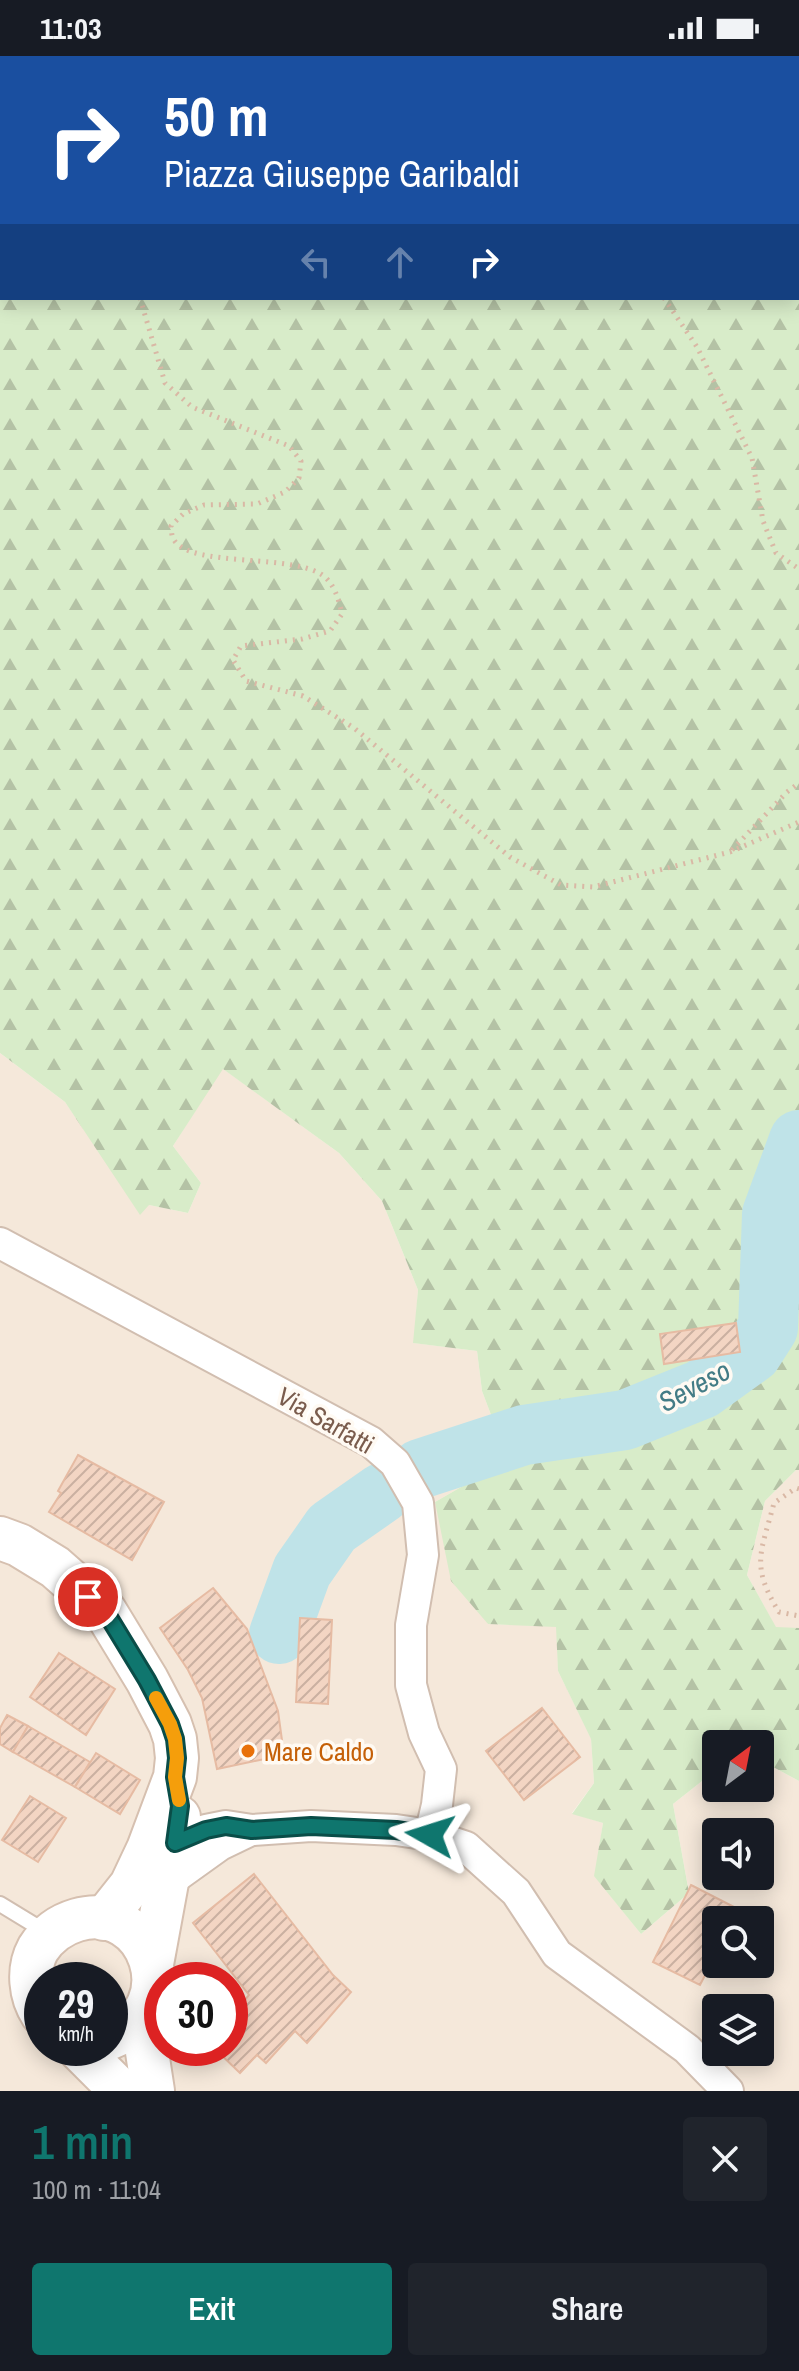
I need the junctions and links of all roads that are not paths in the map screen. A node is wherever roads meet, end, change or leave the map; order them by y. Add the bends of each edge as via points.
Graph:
1 (0, 1243) edge
2 (0, 1538) edge
3 (175, 1777) junction
4 (252, 1830) junction
5 (430, 1835) junction
6 (175, 1843) junction
7 (153, 1876) junction
8 (0, 1904) edge
9 (104, 1919) junction
10 (30, 1945) edge
11 (147, 1962) edge
12 (151, 1962) edge
13 (144, 2014) edge
14 (128, 2028) edge
15 (96, 2066) edge
16 (149, 2066) edge
17 (121, 2091) edge
18 (153, 2091) edge
19 (728, 2091) edge

1 - 5 street, Via Sarfatti via 371,1442 395,1463 418,1503 423,1555 411,1625 411,1685 441,1769
2 - 3 main road via 55,1567 105,1611 170,1724
3 - 6 main road via 180,1806
3 - 7 main road
4 - 5 street via 311,1826
4 - 6 street via 215,1827
4 - 7 street
5 - 19 street via 466,1847 516,1892 557,1954 687,2049
6 - 7 main road
7 - 9 main road via 131,1885
7 - 12 main road
8 - 10 lane
9 - 10 main road via 73,1921
9 - 11 main road via 132,1932 144,1946
13 - 14 main road
15 - 17 main road
16 - 18 main road

